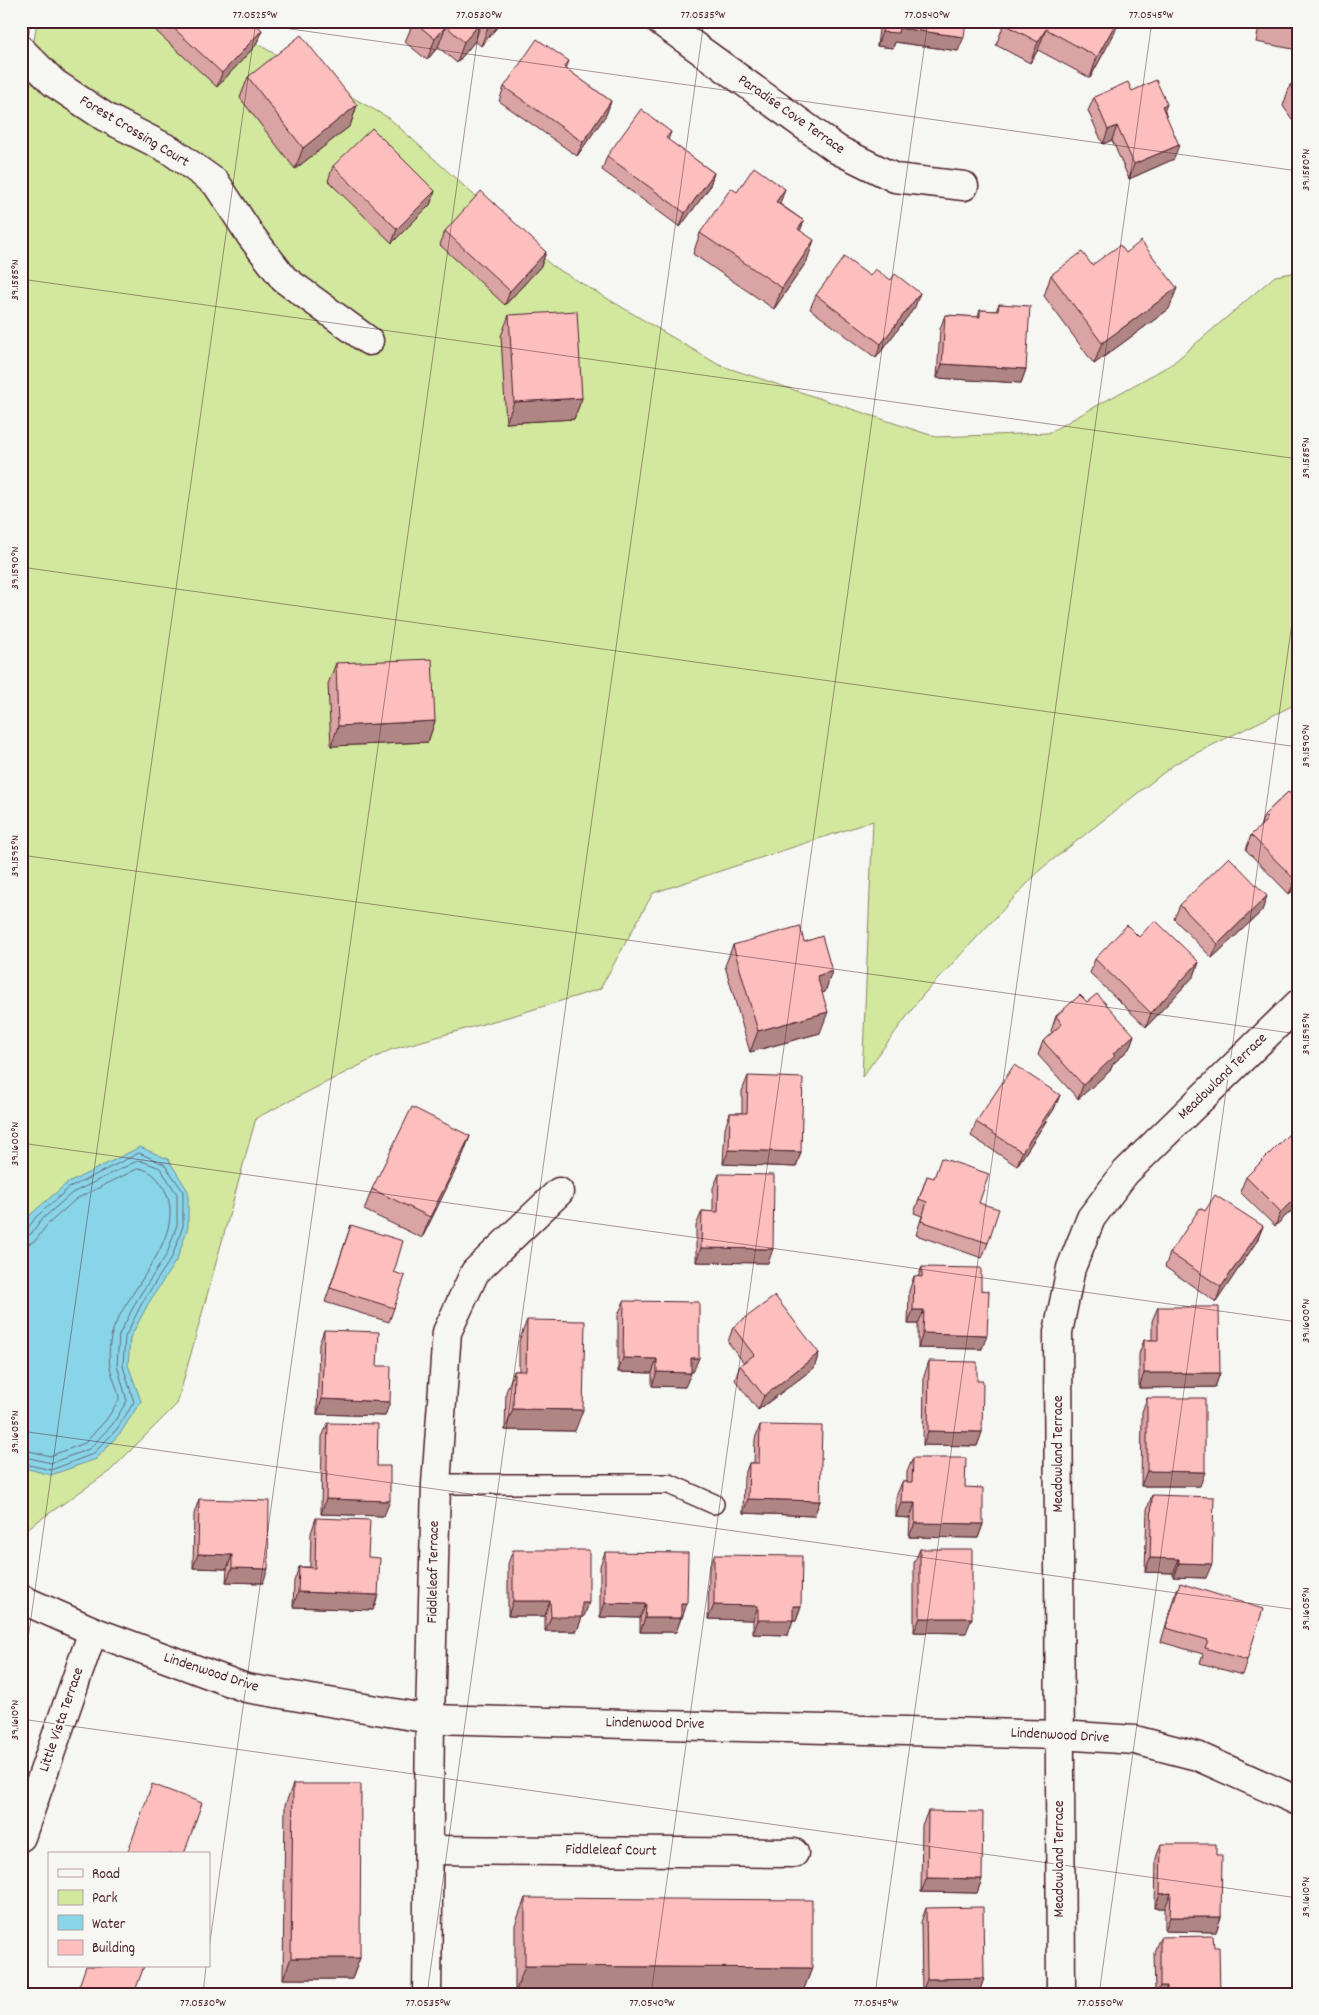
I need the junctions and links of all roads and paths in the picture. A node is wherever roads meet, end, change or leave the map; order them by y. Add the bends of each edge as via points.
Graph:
1 (660, 21) edge
2 (21, 50) edge
3 (964, 186) dead end
4 (369, 341) dead end
5 (1296, 1010) edge
6 (559, 1192) dead end
7 (436, 1484) junction
8 (714, 1504) dead end
9 (21, 1599) edge
10 (93, 1632) junction
11 (430, 1718) junction
12 (1060, 1735) junction
13 (1298, 1801) edge
14 (21, 1837) edge
15 (428, 1850) junction
16 (794, 1853) dead end
17 (427, 1994) edge
18 (1060, 1994) edge

1 - 3 street, Paradise Cove Terrace via 838,150 895,178
2 - 4 street, Forest Crossing Court via 54,84 105,117 170,150 216,183 284,279
5 - 12 street, Meadowland Terrace via 1125,1172 1092,1218 1071,1268 1058,1332
6 - 7 street, Fiddleleaf Terrace via 475,1272 447,1332
7 - 8 lane via 669,1484
7 - 11 street, Fiddleleaf Terrace
9 - 10 street, Lindenwood Drive
10 - 11 street, Lindenwood Drive via 246,1688
10 - 14 street, Little Vista Terrace
11 - 12 street, Lindenwood Drive
11 - 15 street, Fiddleleaf Terrace
12 - 13 street, Lindenwood Drive via 1135,1740 1197,1756
12 - 18 street, Meadowland Terrace
15 - 16 street, Fiddleleaf Court
15 - 17 street, Fiddleleaf Terrace

